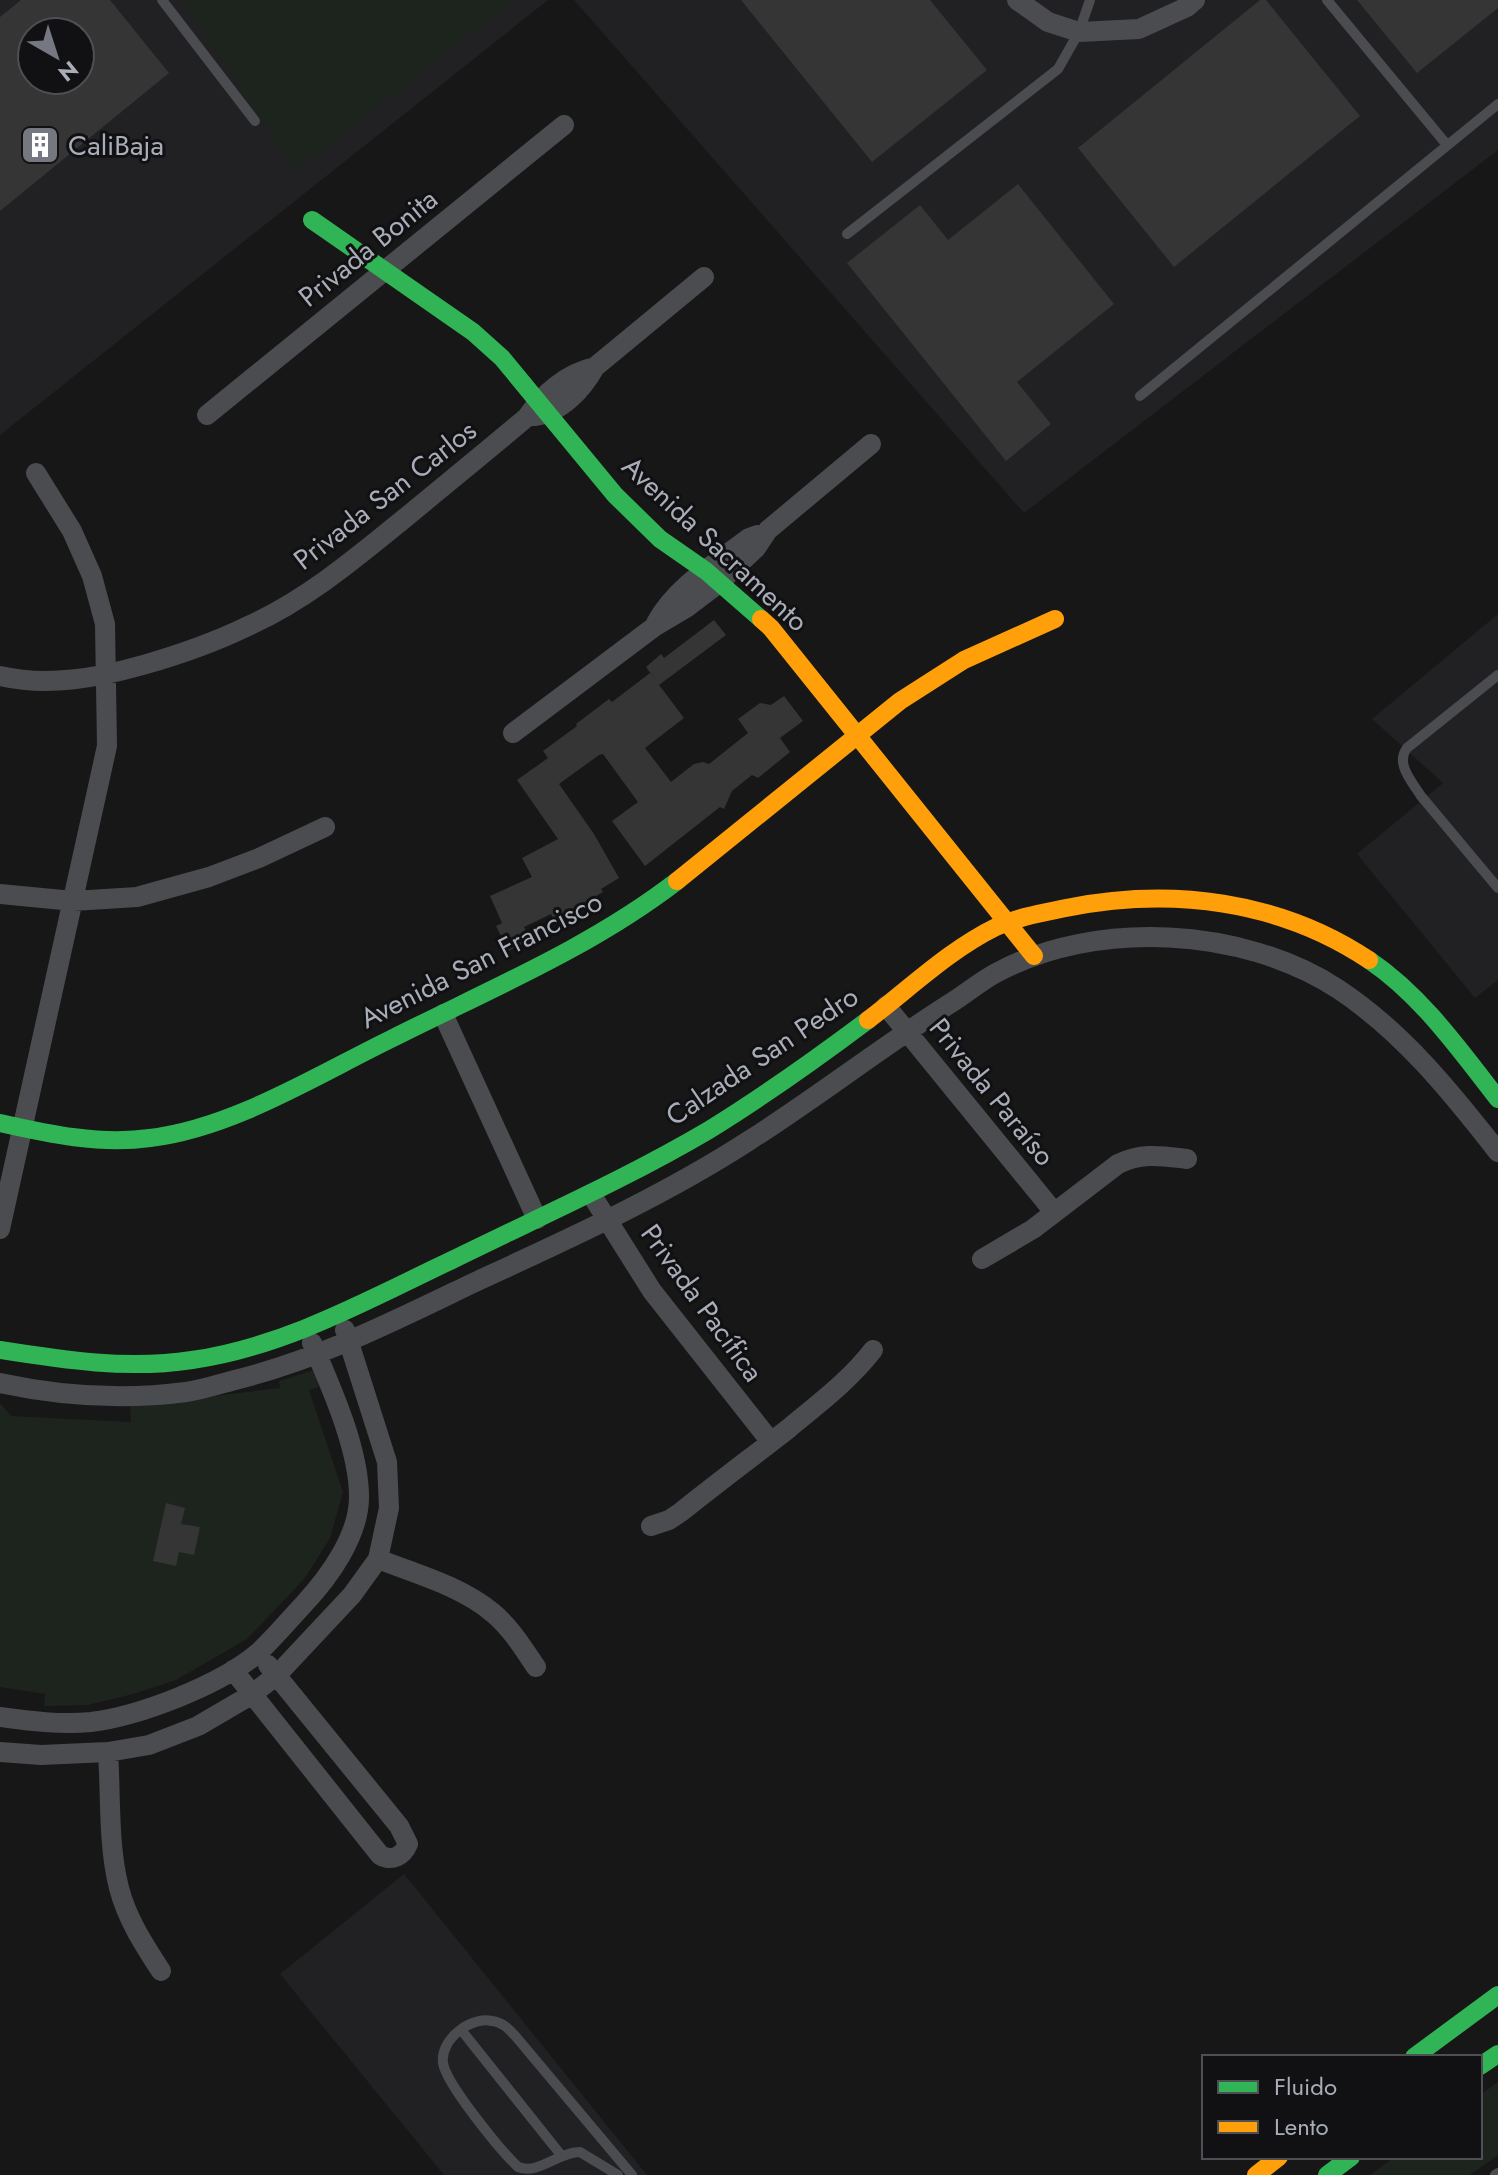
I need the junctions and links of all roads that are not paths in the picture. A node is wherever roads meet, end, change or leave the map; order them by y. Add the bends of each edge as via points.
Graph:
1 (162, 0) edge
2 (1017, 0) edge
3 (1090, 0) edge
4 (1195, 0) edge
5 (1327, 0) edge
6 (1079, 32) junction
7 (1498, 104) edge
8 (255, 121) dead end
9 (564, 125) dead end
10 (1447, 145) junction
11 (312, 220) dead end
12 (847, 234) dead end
13 (384, 271) junction
14 (704, 277) dead end
15 (1140, 396) dead end
16 (538, 411) junction
17 (207, 415) dead end
18 (871, 444) dead end
19 (36, 473) dead end
20 (712, 577) junction
21 (1055, 619) dead end
22 (108, 675) junction
23 (1498, 675) edge
24 (0, 676) edge
25 (513, 733) dead end
26 (858, 735) junction
27 (325, 827) dead end
28 (1498, 888) edge
29 (0, 894) edge
30 (73, 901) junction
31 (1006, 922) junction
32 (1034, 956) junction
33 (886, 1006) junction
34 (443, 1014) junction
35 (906, 1031) junction
36 (1474, 1069) junction
37 (1448, 1089) junction
38 (1498, 1099) edge
39 (0, 1123) edge
40 (21, 1128) junction
41 (1498, 1152) edge
42 (1187, 1159) dead end
43 (591, 1194) junction
44 (1054, 1212) junction
45 (537, 1219) junction
46 (609, 1219) junction
47 (0, 1229) edge
48 (982, 1259) dead end
49 (340, 1313) junction
50 (306, 1328) junction
51 (348, 1343) junction
52 (0, 1350) edge
53 (873, 1350) dead end
54 (317, 1355) junction
55 (0, 1383) edge
56 (771, 1442) junction
57 (651, 1526) dead end
58 (378, 1559) junction
59 (258, 1653) junction
60 (536, 1667) dead end
61 (233, 1670) junction
62 (277, 1675) junction
63 (251, 1695) junction
64 (0, 1717) edge
65 (0, 1752) edge
66 (108, 1752) junction
67 (161, 1971) dead end
68 (1498, 1995) edge
69 (462, 2031) junction
70 (1417, 2055) edge
71 (561, 2155) junction
72 (1278, 2159) edge
73 (1346, 2164) edge
74 (618, 2175) edge
75 (632, 2175) edge
76 (1256, 2175) edge
77 (1327, 2175) edge

1 - 8 lane
2 - 6 street via 1048,22
3 - 6 lane
4 - 6 street via 1139,29
5 - 10 lane
6 - 12 lane via 1058,69
7 - 10 lane
9 - 13 street, Privada Bonita
10 - 15 lane
11 - 13 street, Avenida Sacramento
13 - 16 street, Avenida Sacramento via 502,358
13 - 17 street, Privada Bonita
14 - 16 street, Privada San Carlos via 595,367 577,371
16 - 20 street, Avenida Sacramento via 660,539
16 - 22 street, Privada San Carlos via 348,565 300,597 248,627 192,650
18 - 20 street via 768,530 749,538
19 - 22 street via 92,576 105,624
20 - 25 street via 665,605 654,627
20 - 26 street, Avenida Sacramento via 771,628
21 - 26 street, Avenida San Francisco via 945,671
22 - 24 street, Privada San Carlos via 72,681
22 - 30 street via 107,746
23 - 28 lane via 1402,754 1421,796
26 - 31 street, Avenida Sacramento
26 - 34 street, Avenida San Francisco via 640,907 541,966
27 - 30 street via 209,877 137,897
29 - 30 street
30 - 40 street
31 - 32 street, Avenida Sacramento
31 - 33 street, Calzada San Pedro
31 - 36 street, Calzada San Pedro via 1084,903 1151,897 1233,904 1277,915 1375,964 1406,990
32 - 35 street via 995,974
32 - 37 street via 1152,936 1260,954 1305,970 1339,990 1405,1044
33 - 35 street, Privada Paraíso
33 - 43 street, Calzada San Pedro via 740,1110
34 - 40 street, Avenida San Francisco via 259,1103 172,1135 103,1141
34 - 45 street
35 - 44 street, Privada Paraíso
35 - 46 street via 698,1173
36 - 37 street
36 - 38 street, Calzada San Pedro
37 - 41 street
39 - 40 street, Avenida San Francisco
40 - 47 street
42 - 44 street via 1133,1157
43 - 45 street, Calzada San Pedro
43 - 46 street, Privada Pacífica
44 - 48 street
45 - 49 street, Calzada San Pedro
46 - 51 street
46 - 56 street, Privada Pacífica via 652,1291
49 - 50 street, Calzada San Pedro
49 - 51 street
50 - 52 street, Calzada San Pedro via 193,1360 114,1365
50 - 54 street
51 - 54 street
51 - 58 street via 387,1462 389,1508
53 - 56 street via 836,1390
54 - 55 street via 188,1392 115,1396
54 - 59 street via 354,1455 359,1501 345,1551
56 - 57 street via 669,1520
58 - 60 street via 465,1594 492,1612
58 - 62 street via 352,1595
59 - 61 street
59 - 62 street
61 - 63 street
61 - 64 street via 184,1694 90,1722
62 - 63 street
62 - 63 street via 399,1826 408,1844 401,1855 380,1855
63 - 66 street via 198,1726 149,1745
65 - 66 street
66 - 67 street via 119,1889
68 - 70 street
69 - 71 lane
69 - 71 lane via 445,2046 446,2073 513,2162 525,2171 534,2170
69 - 75 lane via 484,2020 510,2030
71 - 74 lane via 580,2152
72 - 76 street
73 - 77 street

